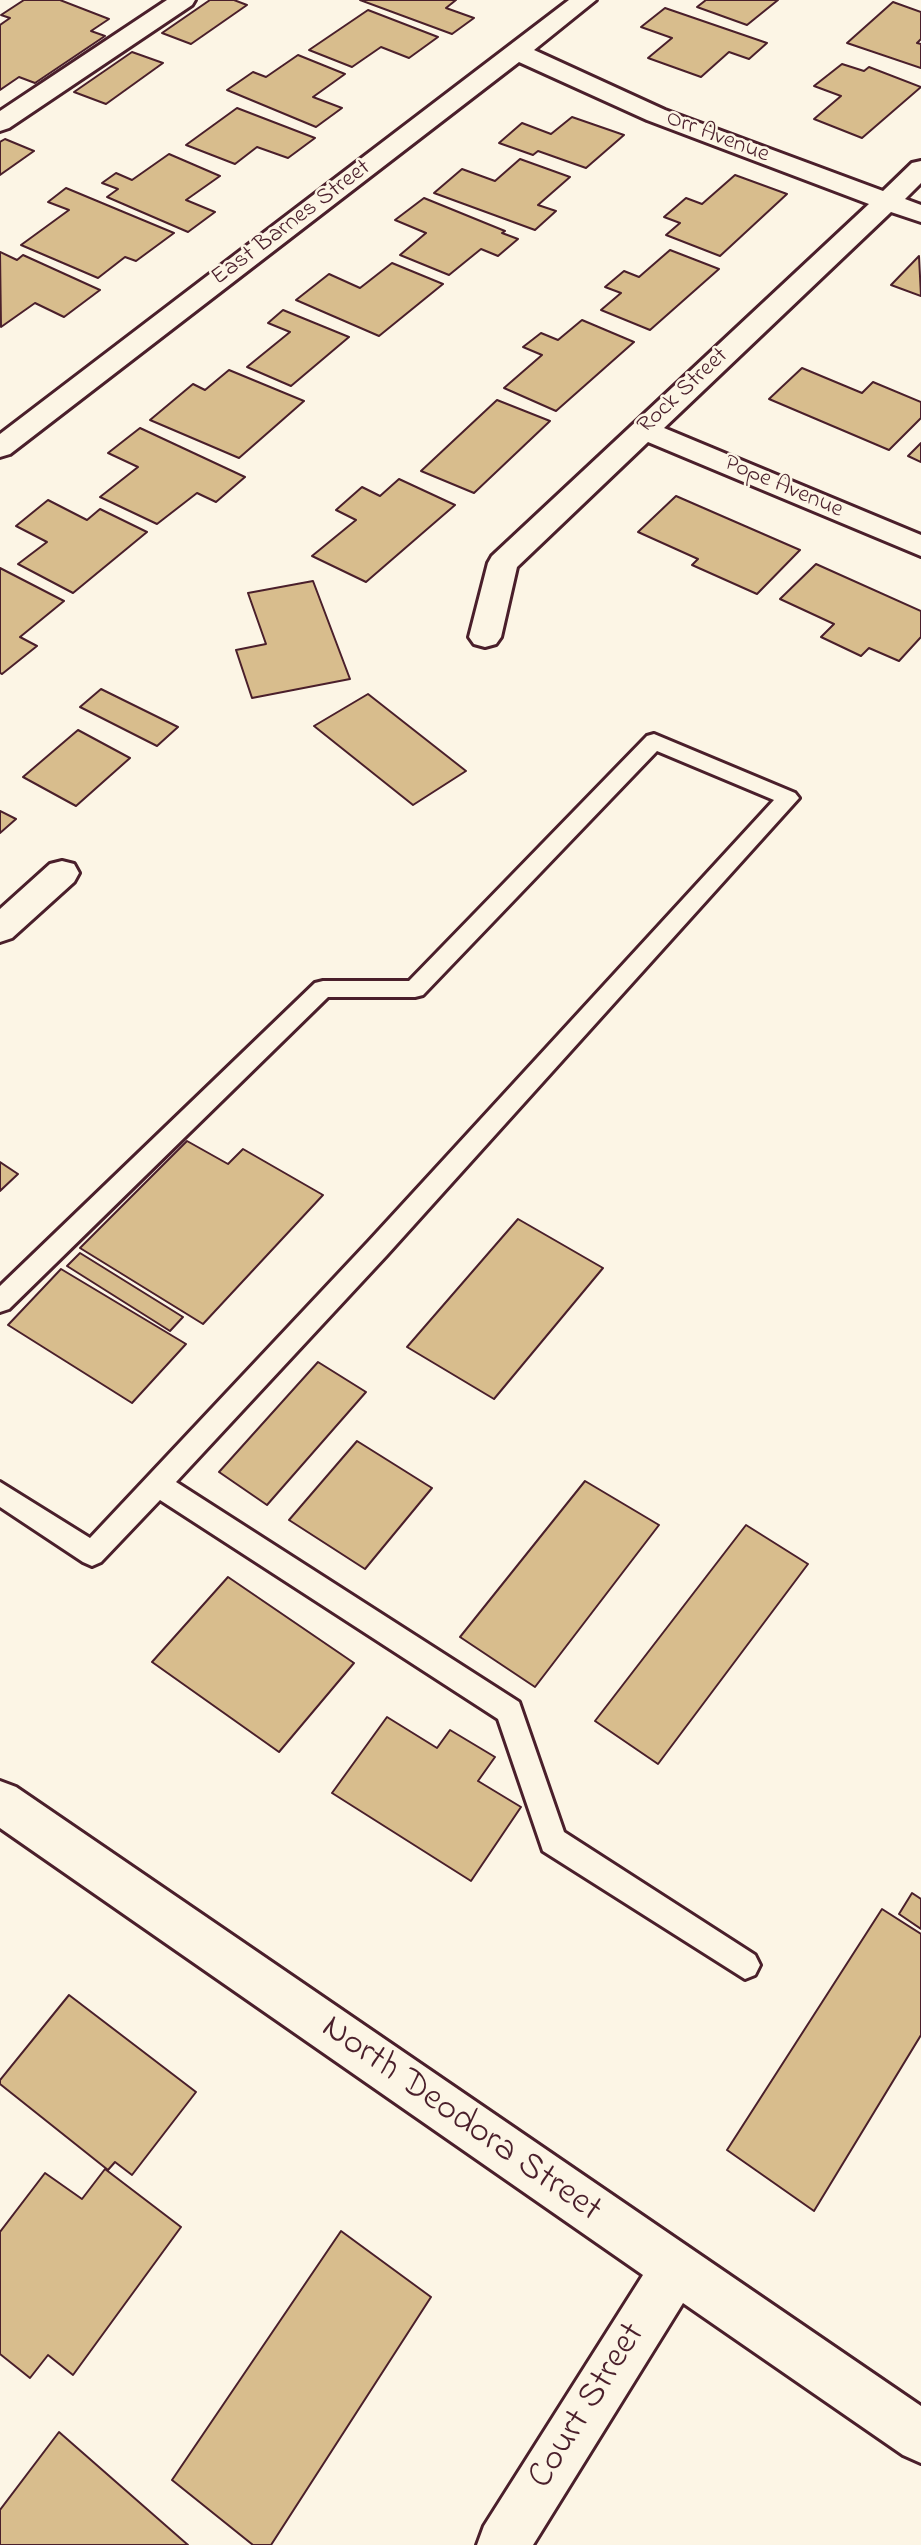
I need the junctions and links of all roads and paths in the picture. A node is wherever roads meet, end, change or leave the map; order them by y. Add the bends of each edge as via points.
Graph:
1 (183, 0) edge
2 (583, 0) edge
3 (517, 52) junction
4 (0, 123) edge
5 (921, 169) edge
6 (887, 201) junction
7 (921, 214) edge
8 (645, 430) junction
9 (0, 448) edge
10 (921, 546) edge
11 (485, 637) dead end
12 (62, 873) dead end
13 (0, 929) edge
14 (0, 1302) edge
15 (157, 1484) junction
16 (0, 1493) edge
17 (0, 1802) edge
18 (745, 1965) dead end
19 (675, 2270) junction
20 (921, 2437) edge
21 (503, 2545) edge

1 - 4 street
2 - 3 street, East Barnes Street
3 - 6 street, Orr Avenue via 656,115
3 - 9 street, East Barnes Street
5 - 6 street, Rock Street
6 - 7 street, Orr Avenue
6 - 8 street, Rock Street
8 - 10 street, Pope Avenue
8 - 11 street, Rock Street via 503,563
12 - 13 street
14 - 15 lane via 323,989 415,989 654,741 788,798
15 - 16 lane via 92,1554
15 - 18 lane via 509,1711 553,1841
17 - 19 street, North Deodora Street
19 - 20 street, North Deodora Street
19 - 21 street, Court Street

